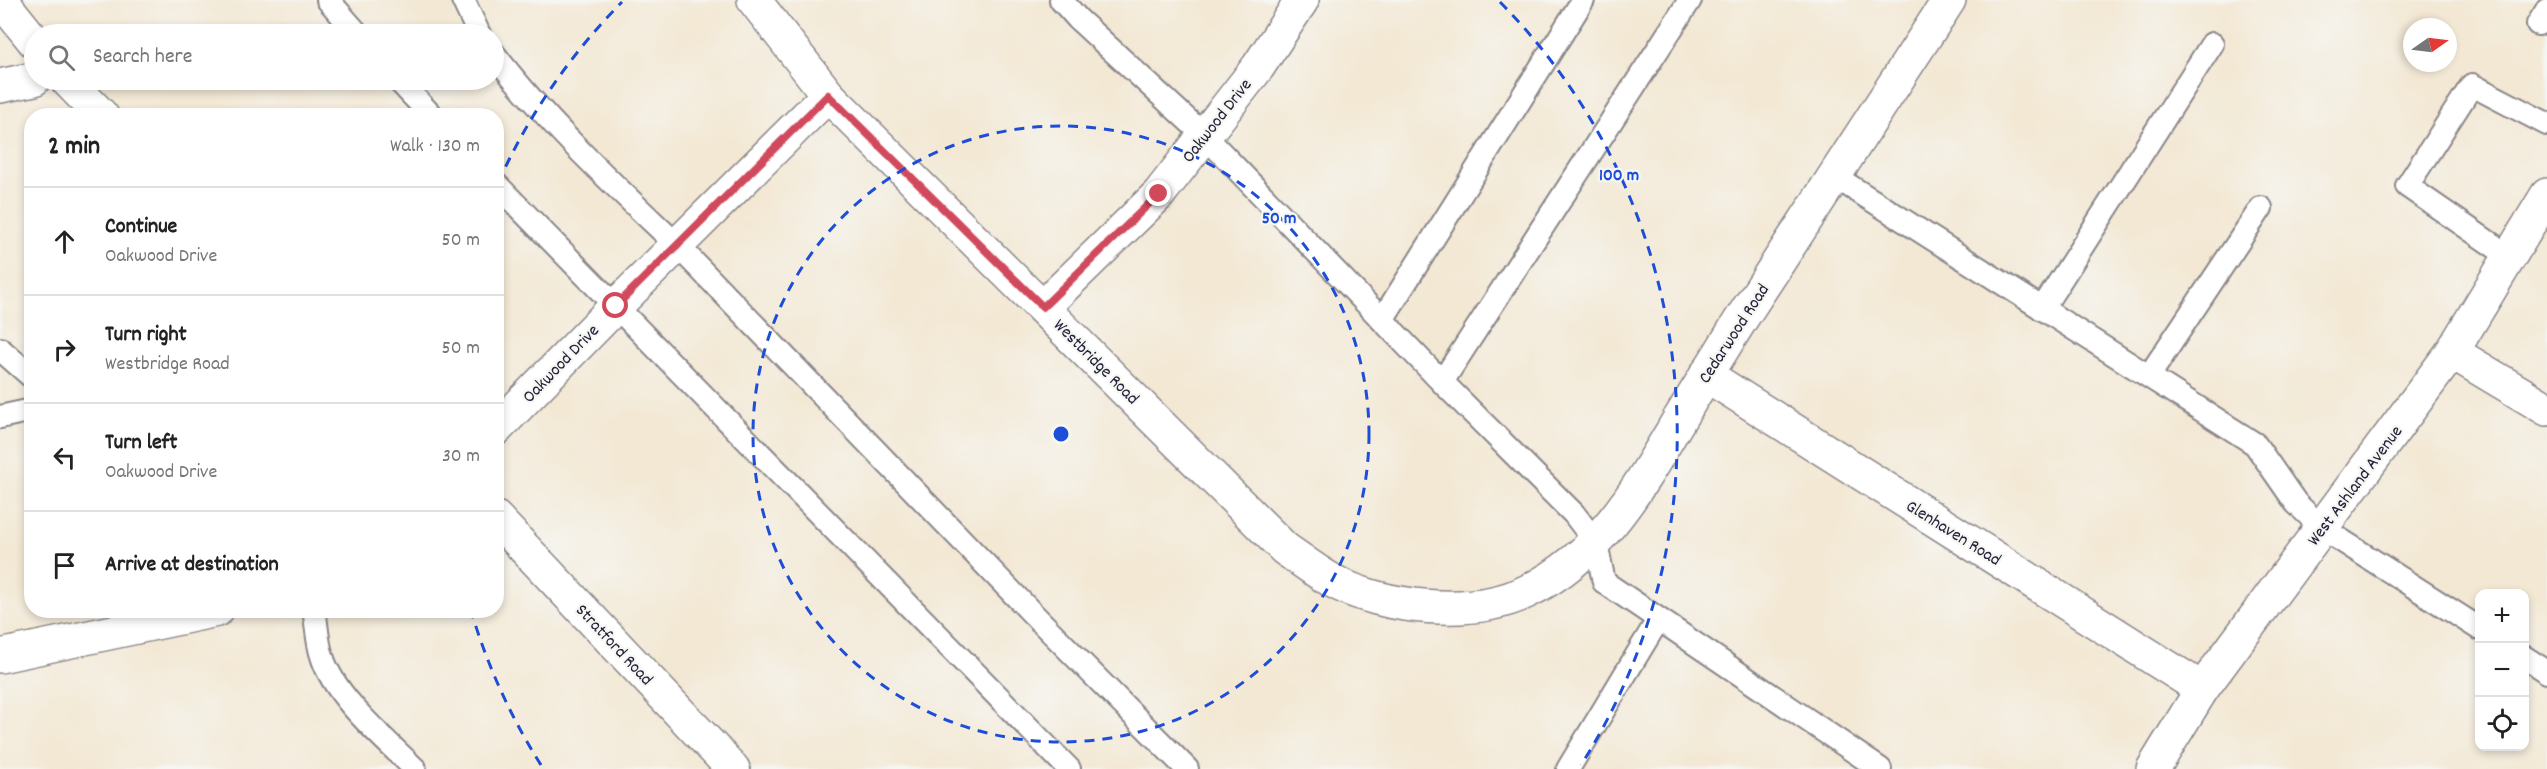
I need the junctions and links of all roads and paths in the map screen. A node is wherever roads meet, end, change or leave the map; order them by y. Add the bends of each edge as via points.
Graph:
1 (1, 0) edge
2 (328, 0) edge
3 (463, 0) edge
4 (754, 0) edge
5 (1061, 0) edge
6 (1302, 0) edge
7 (1583, 0) edge
8 (1690, 0) edge
9 (1949, 0) edge
10 (349, 24) edge
11 (474, 24) edge
12 (24, 29) edge
13 (2212, 44) dead end
14 (504, 67) edge
15 (24, 81) edge
16 (0, 86) edge
17 (77, 90) edge
18 (407, 90) edge
19 (828, 95) junction
20 (94, 108) edge
21 (424, 108) edge
22 (2547, 124) edge
23 (1205, 136) junction
24 (1834, 176) junction
25 (504, 192) edge
26 (2547, 195) edge
27 (2261, 208) dead end
28 (678, 246) junction
29 (2510, 257) junction
30 (616, 306) junction
31 (1043, 307) junction
32 (2042, 309) junction
33 (1382, 320) junction
34 (0, 349) edge
35 (2452, 352) junction
36 (24, 370) edge
37 (1706, 375) junction
38 (2149, 376) junction
39 (1442, 382) junction
40 (2547, 409) edge
41 (24, 412) edge
42 (0, 417) edge
43 (504, 421) edge
44 (504, 526) edge
45 (2322, 528) junction
46 (1596, 543) junction
47 (1467, 606) joint
48 (179, 618) edge
49 (315, 618) edge
50 (1658, 620) junction
51 (2475, 626) edge
52 (0, 656) edge
53 (2529, 660) edge
54 (2547, 672) edge
55 (2202, 689) junction
56 (415, 769) edge
57 (733, 769) edge
58 (1069, 769) edge
59 (1187, 769) edge
60 (1568, 769) edge
61 (1880, 769) edge
62 (2153, 769) edge

1 - 12 street
2 - 10 lane
3 - 11 lane
4 - 19 street, Westbridge Road
5 - 23 lane
6 - 23 street, Oakwood Drive via 1258,67
7 - 33 lane
8 - 39 lane
9 - 24 street, Cedarwood Road
13 - 32 lane
14 - 28 lane via 620,191
15 - 16 street
17 - 20 street
18 - 21 lane
19 - 28 street, Oakwood Drive
19 - 31 street, Westbridge Road
22 - 29 lane via 2472,85 2407,186
23 - 31 street, Oakwood Drive via 1159,194
23 - 33 lane
24 - 32 lane
24 - 37 street, Cedarwood Road
25 - 30 lane
26 - 29 street, West Ashland Avenue
27 - 38 lane
28 - 30 street, Oakwood Drive
28 - 59 lane
29 - 35 street, West Ashland Avenue
30 - 43 street, Oakwood Drive
30 - 58 lane
31 - 47 street, Westbridge Road via 1285,549 1332,581 1378,599 1429,607
32 - 38 lane
33 - 39 lane
34 - 36 lane
35 - 40 street
35 - 45 street, West Ashland Avenue
37 - 46 street, Cedarwood Road via 1631,501
37 - 55 street, Glenhaven Road
38 - 45 lane via 2255,444 2296,503
39 - 46 lane via 1574,514
41 - 42 lane
44 - 57 street, Stratford Road
45 - 51 lane
45 - 55 street, West Ashland Avenue
46 - 47 street, Cedarwood Road via 1528,592
46 - 50 lane via 1604,582
48 - 52 street
49 - 56 lane via 322,657 337,685
50 - 60 lane
50 - 61 lane
53 - 54 lane
55 - 62 street, West Ashland Avenue

